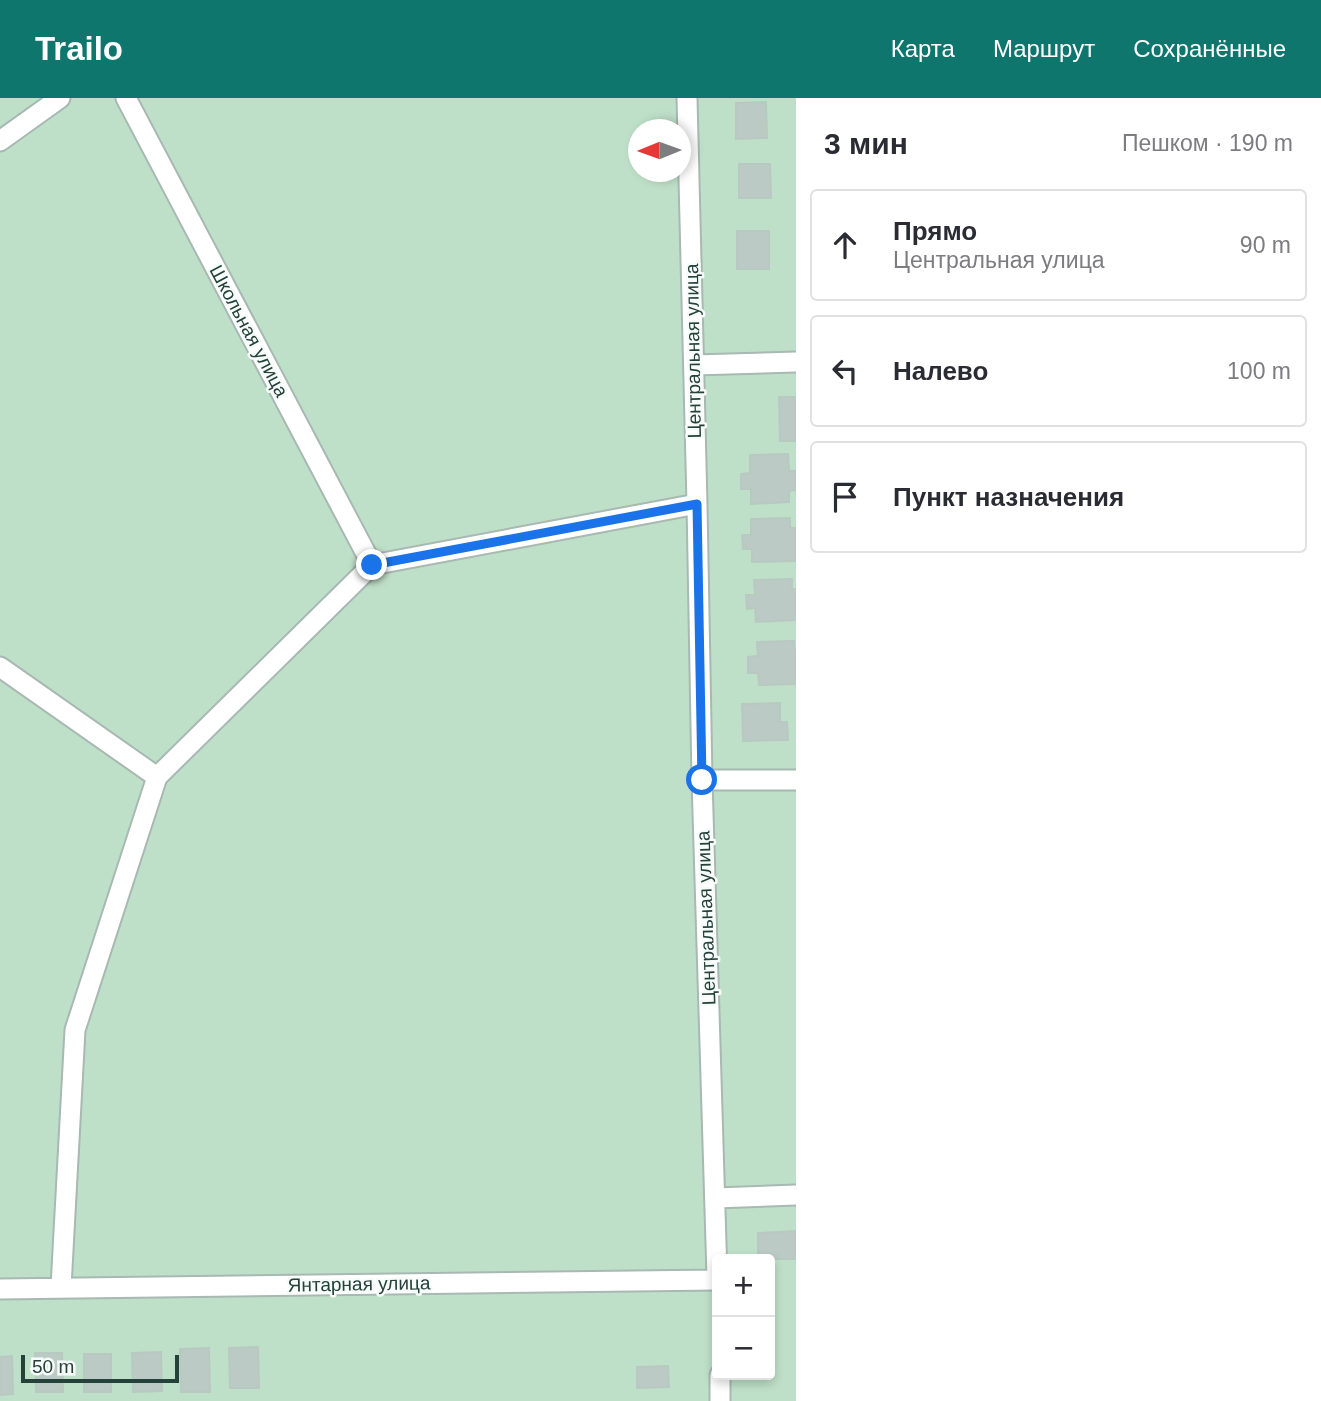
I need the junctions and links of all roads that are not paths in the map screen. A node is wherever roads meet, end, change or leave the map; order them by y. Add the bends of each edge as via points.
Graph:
1 (60, 98) edge
2 (126, 98) edge
3 (687, 98) edge
4 (0, 141) edge
5 (796, 362) edge
6 (694, 365) junction
7 (697, 504) junction
8 (372, 565) junction
9 (0, 667) edge
10 (157, 777) junction
11 (702, 780) junction
12 (796, 780) edge
13 (796, 1195) edge
14 (715, 1198) junction
15 (716, 1254) edge
16 (712, 1278) edge
17 (61, 1287) junction
18 (0, 1289) edge
19 (720, 1380) edge
20 (720, 1401) edge

1 - 4 street
2 - 8 street, Школьная улица
3 - 6 street, Центральная улица
5 - 6 street
6 - 7 street, Центральная улица
7 - 8 street
7 - 11 street, Центральная улица
8 - 10 street
9 - 10 street
10 - 17 street via 75,1030
11 - 12 street
11 - 14 street, Центральная улица
13 - 14 street
14 - 15 street, Центральная улица
16 - 17 street, Янтарная улица
17 - 18 street, Янтарная улица
19 - 20 street

